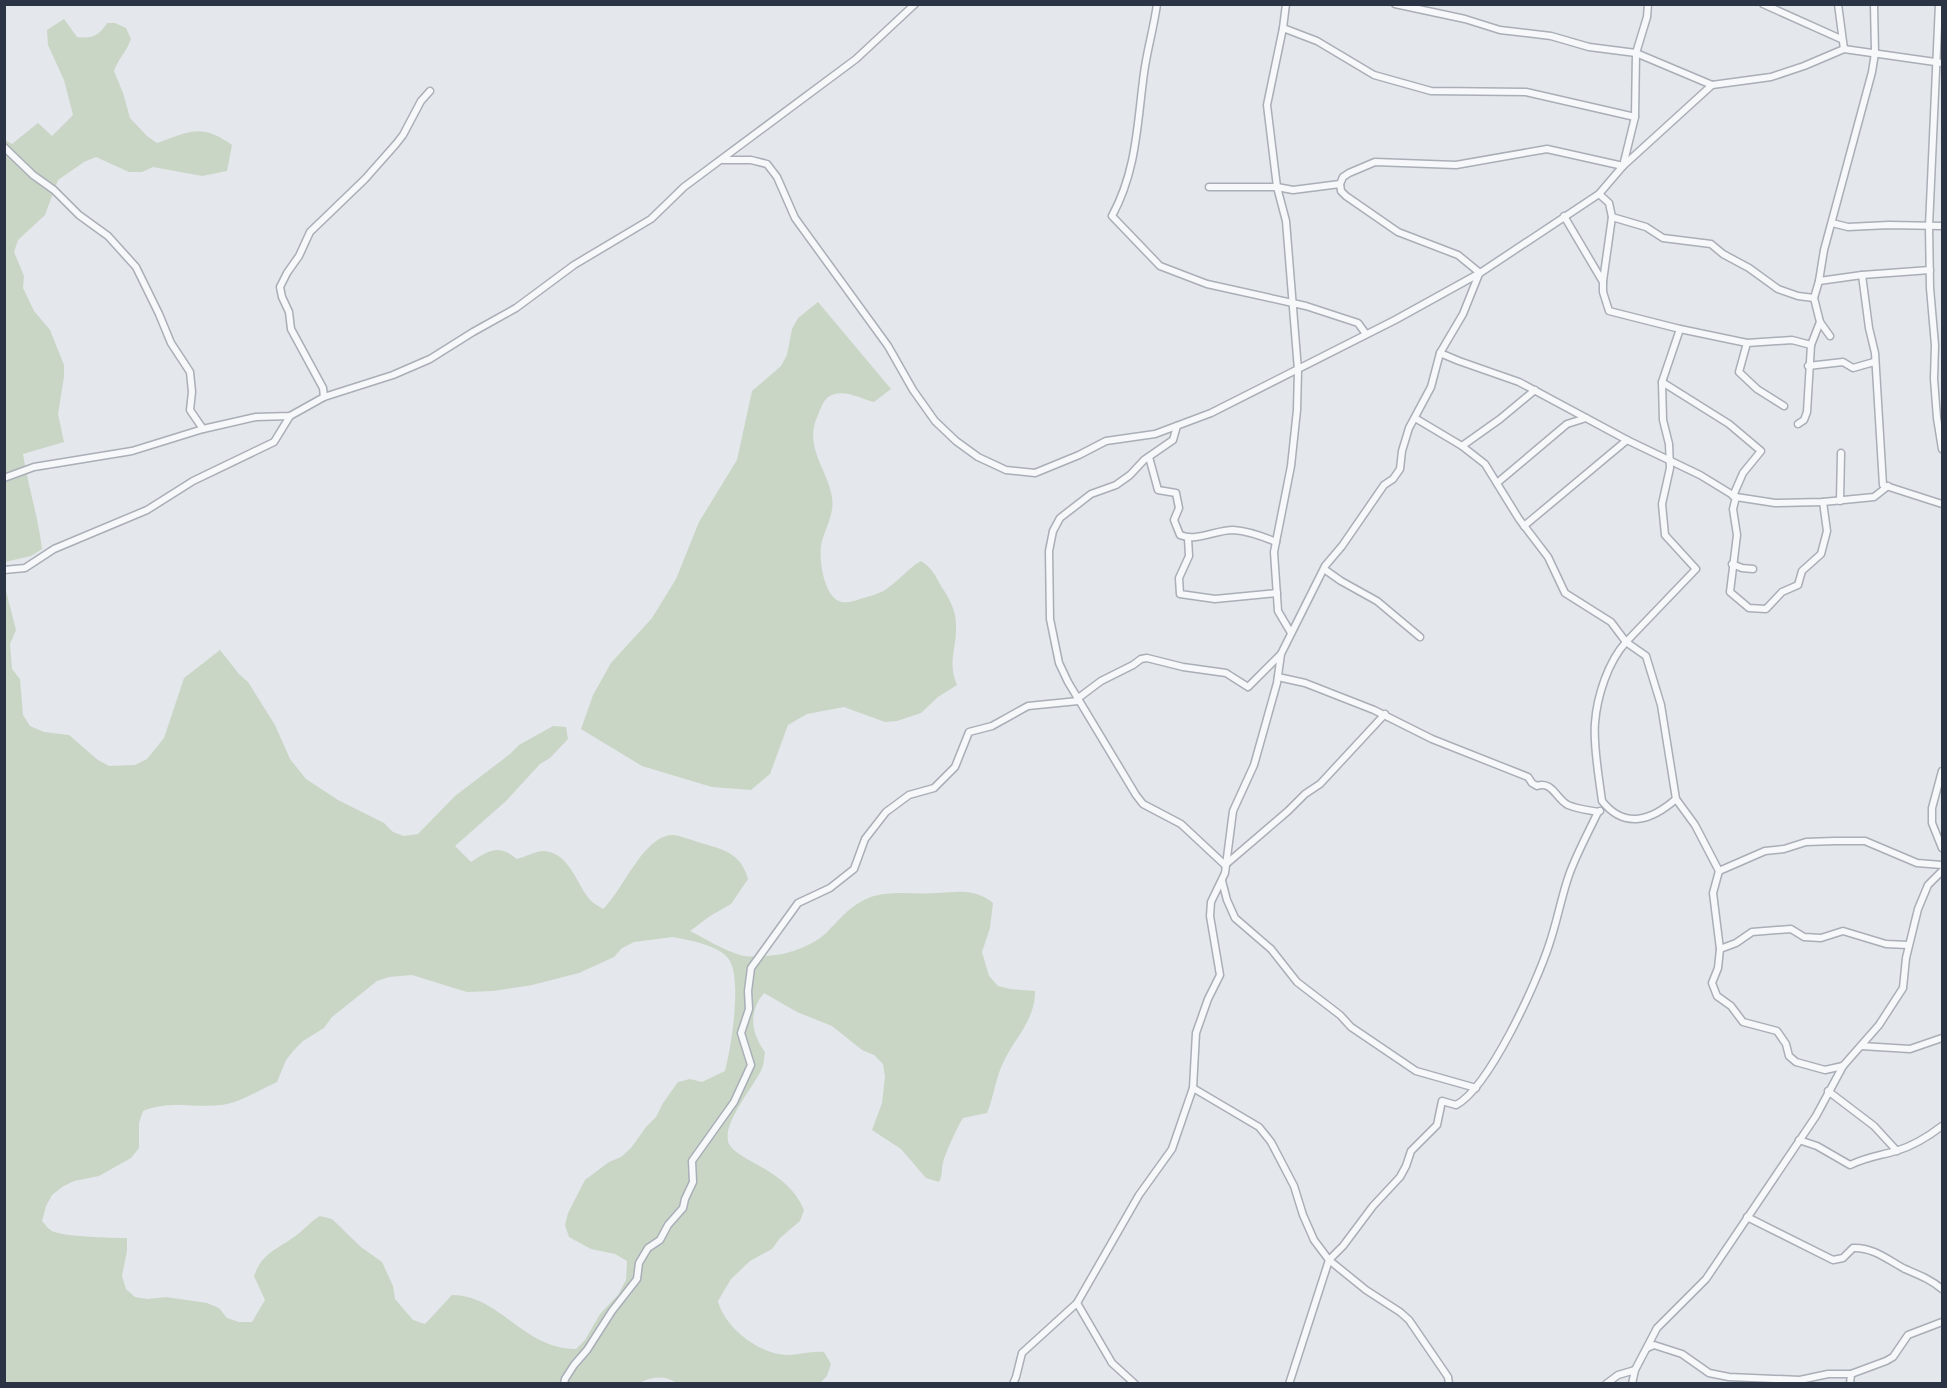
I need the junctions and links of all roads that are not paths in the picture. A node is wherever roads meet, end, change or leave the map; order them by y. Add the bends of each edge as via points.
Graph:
1 (915, 4) edge
2 (1157, 4) edge
3 (1286, 4) edge
4 (1395, 4) edge
5 (1648, 4) edge
6 (1763, 4) edge
7 (1838, 4) edge
8 (1874, 4) edge
9 (1939, 4) edge
10 (1283, 28) junction
11 (1841, 39) junction
12 (1844, 49) junction
13 (1636, 53) junction
14 (1875, 53) junction
15 (1940, 62) edge
16 (1712, 85) junction
17 (430, 91) dead end
18 (1635, 117) junction
19 (4, 147) edge
20 (723, 160) junction
21 (1623, 166) junction
22 (1340, 184) junction
23 (1209, 187) dead end
24 (1277, 187) junction
25 (1599, 194) junction
26 (1564, 216) junction
27 (1612, 217) junction
28 (1832, 223) junction
29 (1929, 226) junction
30 (1942, 226) edge
31 (1930, 270) junction
32 (1480, 273) junction
33 (1862, 275) junction
34 (1819, 281) junction
35 (1603, 282) junction
36 (1814, 298) junction
37 (1291, 301) junction
38 (1820, 322) junction
39 (1680, 329) junction
40 (1366, 334) junction
41 (1830, 336) dead end
42 (1747, 343) junction
43 (1811, 345) junction
44 (1440, 353) junction
45 (1874, 362) junction
46 (1808, 366) junction
47 (1298, 370) junction
48 (1662, 382) junction
49 (1535, 390) junction
50 (324, 397) junction
51 (1784, 406) dead end
52 (290, 416) junction
53 (1415, 418) junction
54 (1586, 418) junction
55 (1798, 424) dead end
56 (1177, 426) junction
57 (203, 429) junction
58 (1627, 440) junction
59 (1462, 446) junction
60 (1942, 449) edge
61 (1841, 453) dead end
62 (1149, 457) junction
63 (1670, 460) junction
64 (4, 478) edge
65 (1497, 483) junction
66 (1888, 486) junction
67 (1734, 497) junction
68 (1840, 501) junction
69 (1823, 502) junction
70 (1942, 504) edge
71 (1524, 526) junction
72 (1188, 538) junction
73 (1276, 542) junction
74 (1732, 564) junction
75 (1324, 569) junction
76 (1753, 569) dead end
77 (4, 570) edge
78 (1277, 594) junction
79 (1292, 633) junction
80 (1420, 637) dead end
81 (1626, 642) junction
82 (1281, 654) junction
83 (1278, 677) junction
84 (1078, 700) junction
85 (1385, 714) junction
86 (1942, 771) edge
87 (1676, 799) junction
88 (1598, 812) junction
89 (1625, 818) junction
90 (1942, 848) edge
91 (1225, 864) junction
92 (1942, 865) edge
93 (1719, 871) junction
94 (1942, 871) edge
95 (1222, 881) junction
96 (1908, 945) junction
97 (1720, 949) junction
98 (1942, 1038) edge
99 (1862, 1046) junction
100 (1843, 1066) junction
101 (1193, 1088) junction
102 (1476, 1088) junction
103 (1828, 1091) junction
104 (1942, 1126) edge
105 (1799, 1140) junction
106 (1897, 1151) junction
107 (1747, 1217) junction
108 (1329, 1260) junction
109 (1942, 1289) edge
110 (1077, 1303) junction
111 (1942, 1322) edge
112 (1647, 1348) junction
113 (1635, 1370) junction
114 (1851, 1374) junction
115 (564, 1383) edge
116 (1012, 1383) edge
117 (1135, 1383) edge
118 (1289, 1383) edge
119 (1449, 1383) edge
120 (1606, 1383) edge
121 (1632, 1383) edge
122 (1850, 1383) edge

1 - 20 street via 856,59
2 - 37 street via 1134,159 1112,216 1160,266 1207,284
3 - 10 street
4 - 13 street via 1500,30
5 - 13 street
6 - 11 street
7 - 11 street
8 - 14 street
9 - 15 street
10 - 18 street via 1317,41 1374,75 1431,91 1526,92
10 - 24 street via 1267,105
11 - 12 street
12 - 14 street
12 - 16 street via 1771,77
13 - 16 street
13 - 18 street
14 - 15 street
14 - 28 street
15 - 29 street
16 - 21 street
17 - 50 street via 403,135 365,179 310,232 280,287 291,329 323,388
18 - 21 street
19 - 57 street via 79,216 108,236 136,267 171,343 190,372 190,410
20 - 50 street via 684,187 651,219 574,265 516,308 430,359
20 - 56 street via 766,164 777,177 795,218 888,346 935,421 978,458 1006,470 1035,473 1106,441 1155,434
21 - 22 street via 1547,149 1456,165 1375,162 1349,172
21 - 25 street
22 - 24 street via 1293,190
22 - 32 street via 1346,196 1392,229 1458,255
23 - 24 street
24 - 37 street via 1286,221
25 - 26 street
25 - 27 street via 1609,202
26 - 32 street
26 - 35 street
27 - 35 street
27 - 36 street via 1646,227 1663,238 1711,244 1778,289
28 - 29 street via 1848,227
28 - 34 street
29 - 30 street
29 - 31 street
31 - 33 street
31 - 60 street via 1934,379
32 - 40 street
32 - 44 street via 1463,314
33 - 34 street
33 - 45 street
34 - 36 street
35 - 39 street via 1609,311
36 - 38 street
37 - 40 street via 1358,323
37 - 47 street
38 - 41 street
38 - 43 street
39 - 42 street
39 - 48 street
40 - 47 street
42 - 43 street via 1792,340
42 - 51 street via 1739,372
43 - 46 street
44 - 49 street
44 - 53 street via 1431,387
45 - 46 street via 1853,368 1843,362
45 - 66 street via 1881,480 1882,485
46 - 55 street via 1807,412
47 - 56 street
47 - 73 street via 1291,466
48 - 63 street
48 - 67 street via 1730,424 1761,451 1743,473
49 - 54 street
49 - 59 street
50 - 52 street
52 - 57 street via 256,417
52 - 77 street via 274,442 193,481 147,510 54,549 25,568
53 - 59 street
53 - 75 street via 1402,451 1401,469 1384,485
54 - 58 street
54 - 65 street via 1567,424
56 - 62 street via 1173,440
57 - 64 street via 132,451 33,467
58 - 63 street
58 - 71 street
59 - 65 street via 1485,464
61 - 68 street
62 - 72 street via 1158,490 1176,493 1179,508 1174,520 1180,535
62 - 84 street via 1116,485 1091,494 1068,511 1053,531 1049,551 1050,620 1059,663
63 - 67 street
63 - 81 street via 1662,504 1665,535 1696,569
65 - 71 street
66 - 68 street via 1874,497
66 - 70 street
67 - 69 street via 1775,503
67 - 74 street via 1737,535
68 - 69 street
69 - 74 street via 1827,531 1821,554 1802,571 1798,585 1782,592 1766,609 1749,608 1730,591
71 - 81 street via 1548,557 1565,593 1611,622
72 - 73 street via 1232,530
72 - 78 street via 1189,556 1179,578 1180,594 1215,599
73 - 78 street
74 - 76 street
75 - 79 street
75 - 80 street via 1377,601
78 - 79 street via 1278,611
79 - 82 street
81 - 87 street via 1646,656 1661,705
81 - 89 street via 1617,651 1602,688 1595,723 1602,801 1610,811
82 - 83 street
82 - 84 street via 1248,687 1226,673 1141,659 1101,681
83 - 85 street via 1305,683
83 - 91 street via 1254,765 1233,811
84 - 91 street via 1143,804 1181,824
84 - 115 street via 1028,706 992,726 969,732 956,767 934,788 909,795 886,812 865,839 854,869 830,888 798,903 785,920 751,968 749,1010 741,1033 751,1065 734,1102 692,1161 693,1182 683,1208 660,1240 648,1248 636,1279
85 - 88 street via 1432,739 1528,777 1537,786 1546,785 1567,805
85 - 91 street via 1320,784
86 - 90 street via 1932,808 1932,823
87 - 89 street via 1662,812 1645,818
87 - 93 street
88 - 89 street via 1604,809 1612,816
88 - 102 street via 1569,874 1534,982
91 - 95 street
92 - 93 street via 1917,863 1865,841 1835,841 1806,842 1765,851
93 - 97 street via 1713,893
94 - 96 street via 1928,885
95 - 101 street via 1211,902 1210,916 1220,975 1196,1033
95 - 102 street via 1235,918 1271,948 1297,982 1351,1027 1416,1071
96 - 97 street via 1886,944 1844,931 1821,938 1804,937 1791,929 1752,932
96 - 99 street via 1903,988
97 - 100 street via 1712,983 1717,996 1743,1022 1777,1031 1796,1062 1825,1070
98 - 99 street via 1910,1049
99 - 100 street
100 - 103 street
101 - 108 street via 1259,1127 1271,1142 1314,1240
101 - 110 street via 1172,1149 1139,1195
102 - 108 street via 1456,1105 1442,1101 1437,1125 1411,1151 1400,1177
103 - 105 street
103 - 106 street via 1874,1126
104 - 106 street
105 - 106 street via 1850,1165
105 - 107 street
107 - 109 street via 1833,1260 1843,1258 1853,1248 1864,1247 1929,1278
107 - 112 street via 1706,1280 1657,1328
108 - 118 street
108 - 119 street via 1409,1320
110 - 116 street via 1022,1353
110 - 117 street via 1112,1363
111 - 114 street via 1908,1335 1893,1357
112 - 113 street
112 - 114 street via 1654,1345 1682,1354 1709,1373 1729,1377 1793,1380
113 - 120 street
113 - 121 street
114 - 122 street

